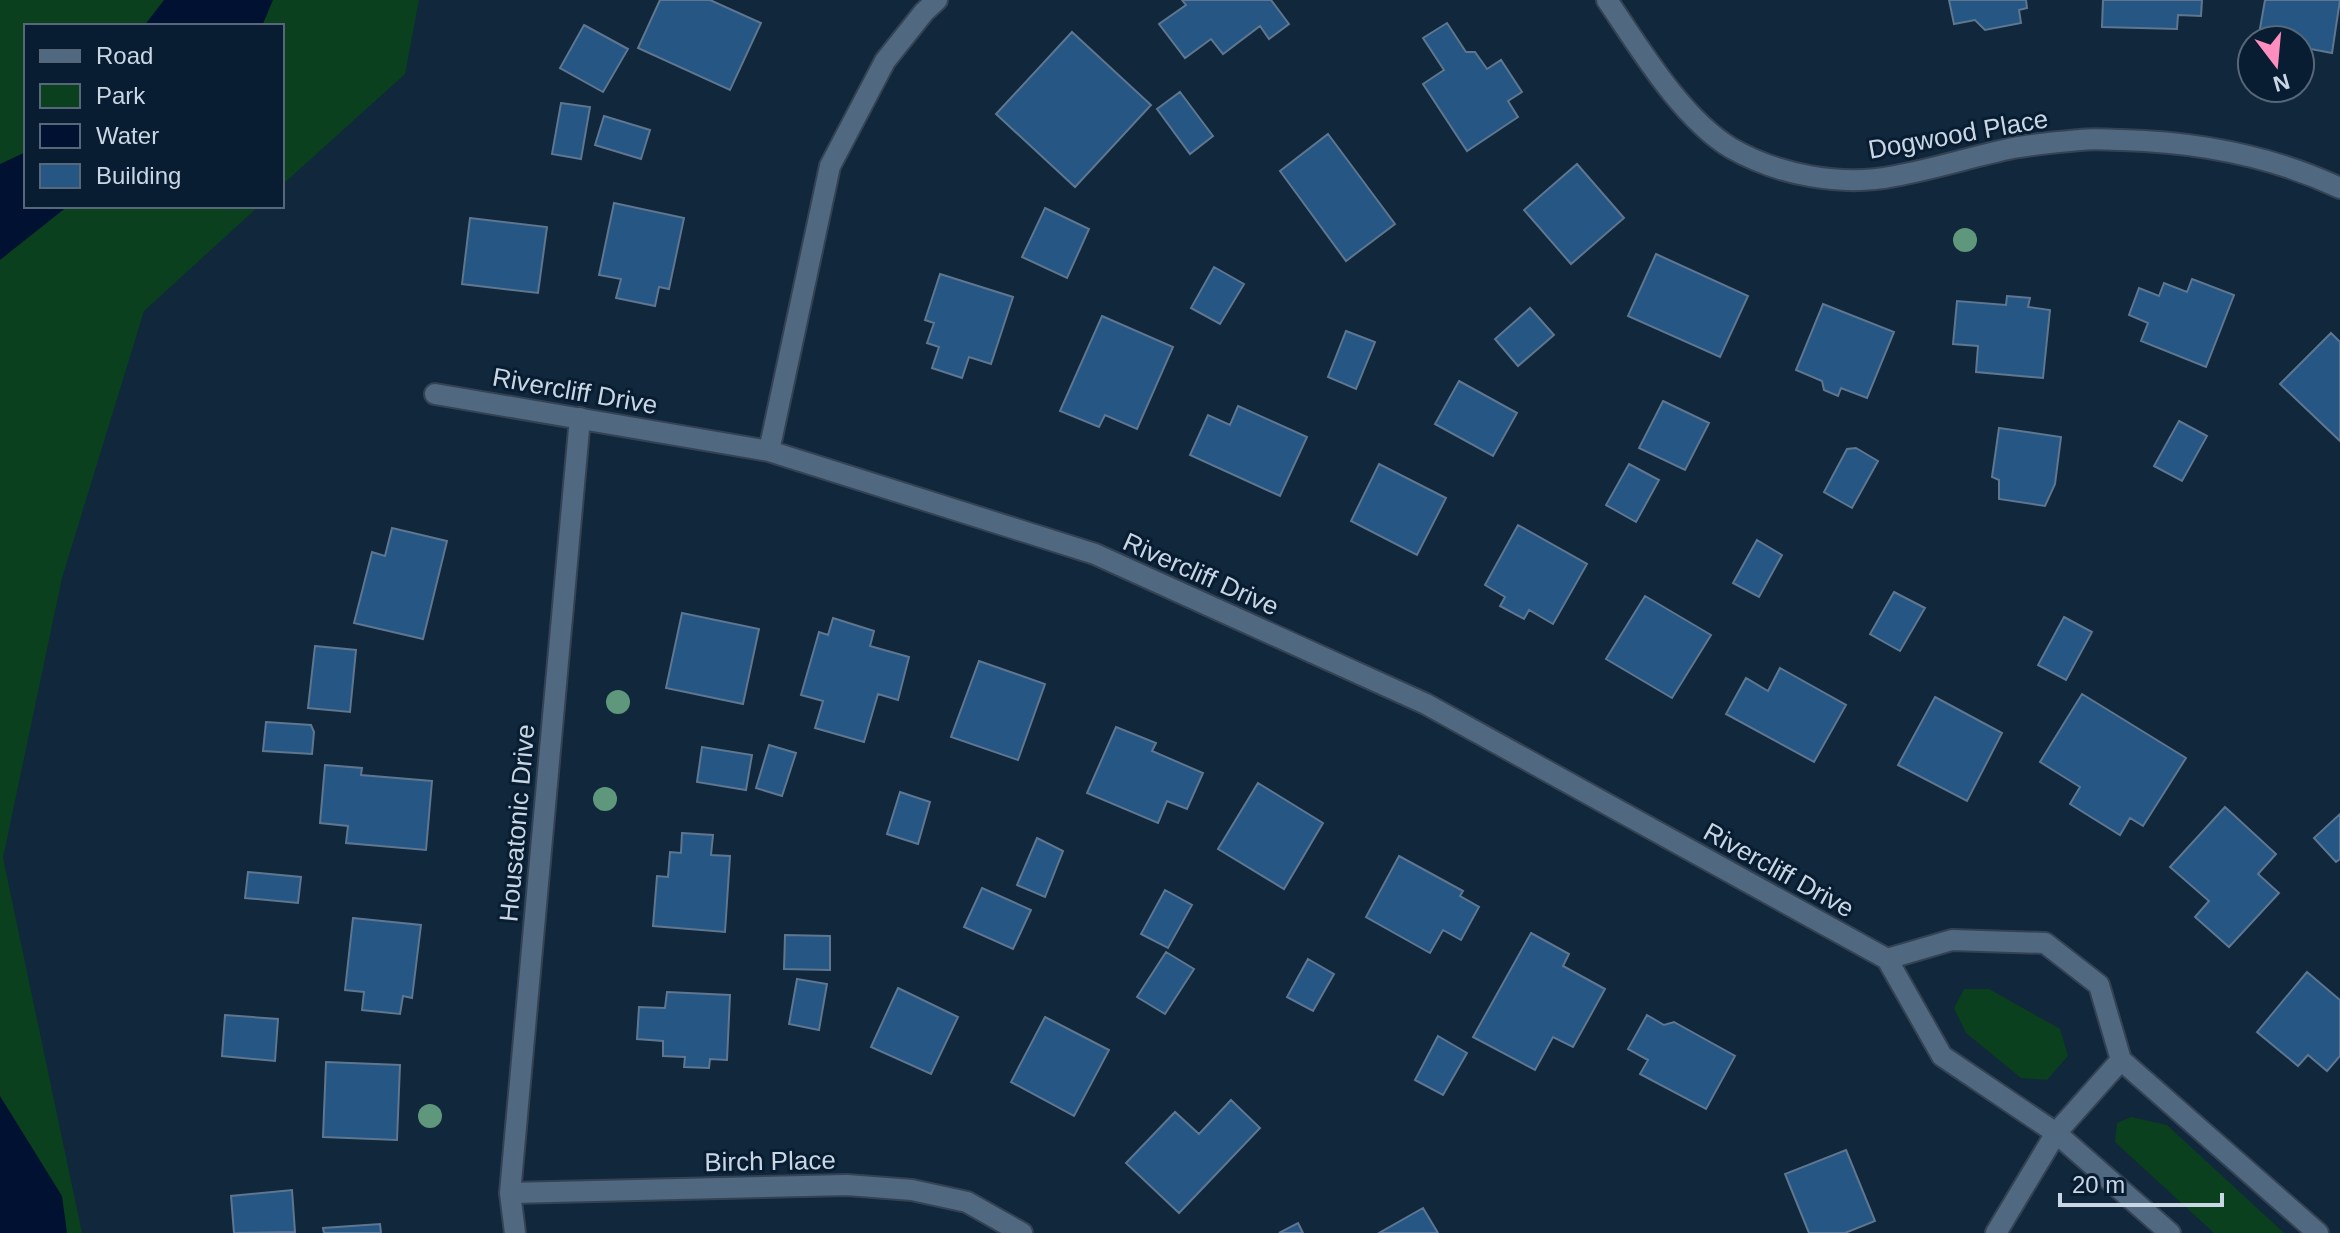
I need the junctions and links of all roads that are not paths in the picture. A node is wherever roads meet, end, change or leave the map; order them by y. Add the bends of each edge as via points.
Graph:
1 (937, 0) edge
2 (1607, 0) edge
3 (2340, 188) edge
4 (435, 394) dead end
5 (580, 418) junction
6 (769, 451) junction
7 (1887, 959) junction
8 (2121, 1060) junction
9 (2056, 1133) junction
10 (510, 1193) junction
11 (515, 1233) edge
12 (1022, 1233) edge
13 (1996, 1233) edge
14 (2170, 1233) edge
15 (2318, 1233) edge

1 - 6 street via 885,61 830,166
2 - 3 street, Dogwood Place via 1691,114 1730,147 1809,177 1892,177 2014,148 2084,139 2222,150 2275,162
4 - 5 street, Rivercliff Drive
5 - 6 street, Rivercliff Drive
5 - 10 street, Housatonic Drive
6 - 7 street, Rivercliff Drive via 1095,554 1426,704
7 - 8 street via 1952,940 2045,943 2099,985
7 - 9 street via 1942,1056
8 - 9 street
8 - 15 street
9 - 13 street
9 - 14 street
10 - 11 street, Housatonic Drive
10 - 12 street, Birch Place via 847,1185 912,1190 967,1202

